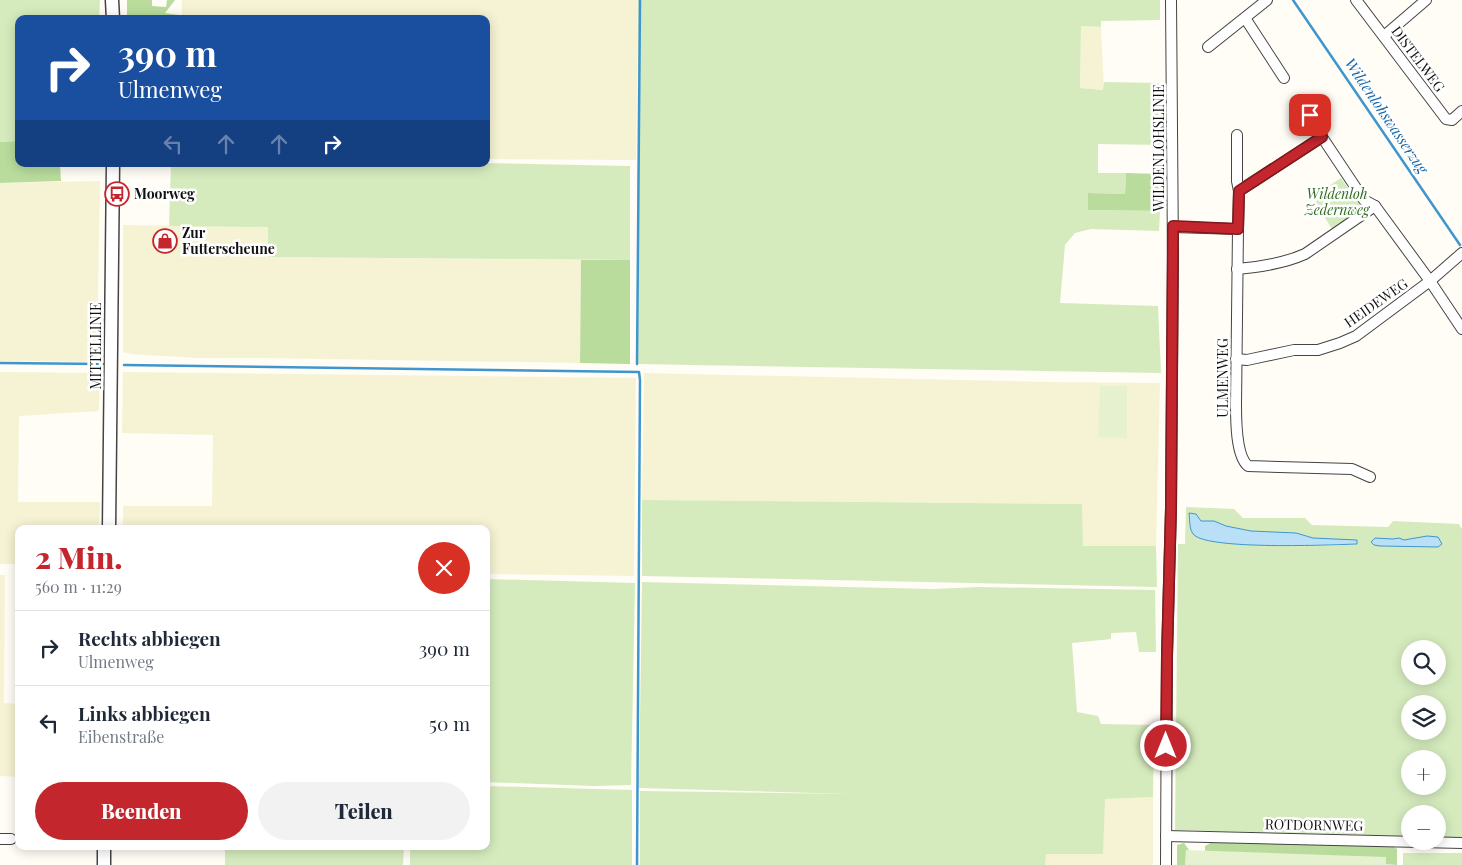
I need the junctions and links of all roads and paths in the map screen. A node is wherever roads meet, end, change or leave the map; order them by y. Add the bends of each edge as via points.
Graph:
1 (112, 0) edge
2 (1171, 0) edge
3 (1267, 0) edge
4 (1356, 0) edge
5 (1426, 0) edge
6 (113, 15) edge
7 (1245, 18) junction
8 (1384, 36) junction
9 (1208, 47) dead end
10 (1284, 78) dead end
11 (1300, 100) dead end
12 (1462, 112) edge
13 (1237, 135) dead end
14 (1322, 137) junction
15 (113, 167) edge
16 (1239, 191) junction
17 (1375, 206) junction
18 (1173, 226) junction
19 (1238, 229) junction
20 (1462, 253) edge
21 (1237, 268) junction
22 (1430, 281) junction
23 (1462, 329) edge
24 (1236, 359) junction
25 (1370, 477) dead end
26 (109, 525) edge
27 (1166, 836) junction
28 (0, 839) edge
29 (11, 839) dead end
30 (1462, 842) edge
31 (104, 850) edge
32 (104, 865) edge
33 (1166, 865) edge

1 - 6 street
2 - 18 street, WILDENLOHSLINIE
3 - 7 street
4 - 8 street, DISTELWEG
5 - 8 street
7 - 9 street
7 - 10 street
8 - 12 street, DISTELWEG via 1446,119 1452,120
11 - 14 street
13 - 16 street, ULMENWEG
14 - 16 street
14 - 17 street via 1364,200
15 - 26 street, MITTELLINIE
16 - 19 street, ULMENWEG
17 - 21 street via 1300,256 1251,268
17 - 22 street
18 - 19 street
18 - 27 street, WILDENLOHSLINIE
19 - 21 street, ULMENWEG
20 - 22 street, HEIDEWEG
21 - 24 street, ULMENWEG
22 - 23 street
22 - 24 street, HEIDEWEG via 1356,336 1340,343 1318,350 1294,350 1247,360
24 - 25 street, ULMENWEG via 1236,429 1244,462 1248,466 1352,468
27 - 30 street, ROTDORNWEG
27 - 33 street, WILDENLOHSLINIE
28 - 29 street
31 - 32 street

